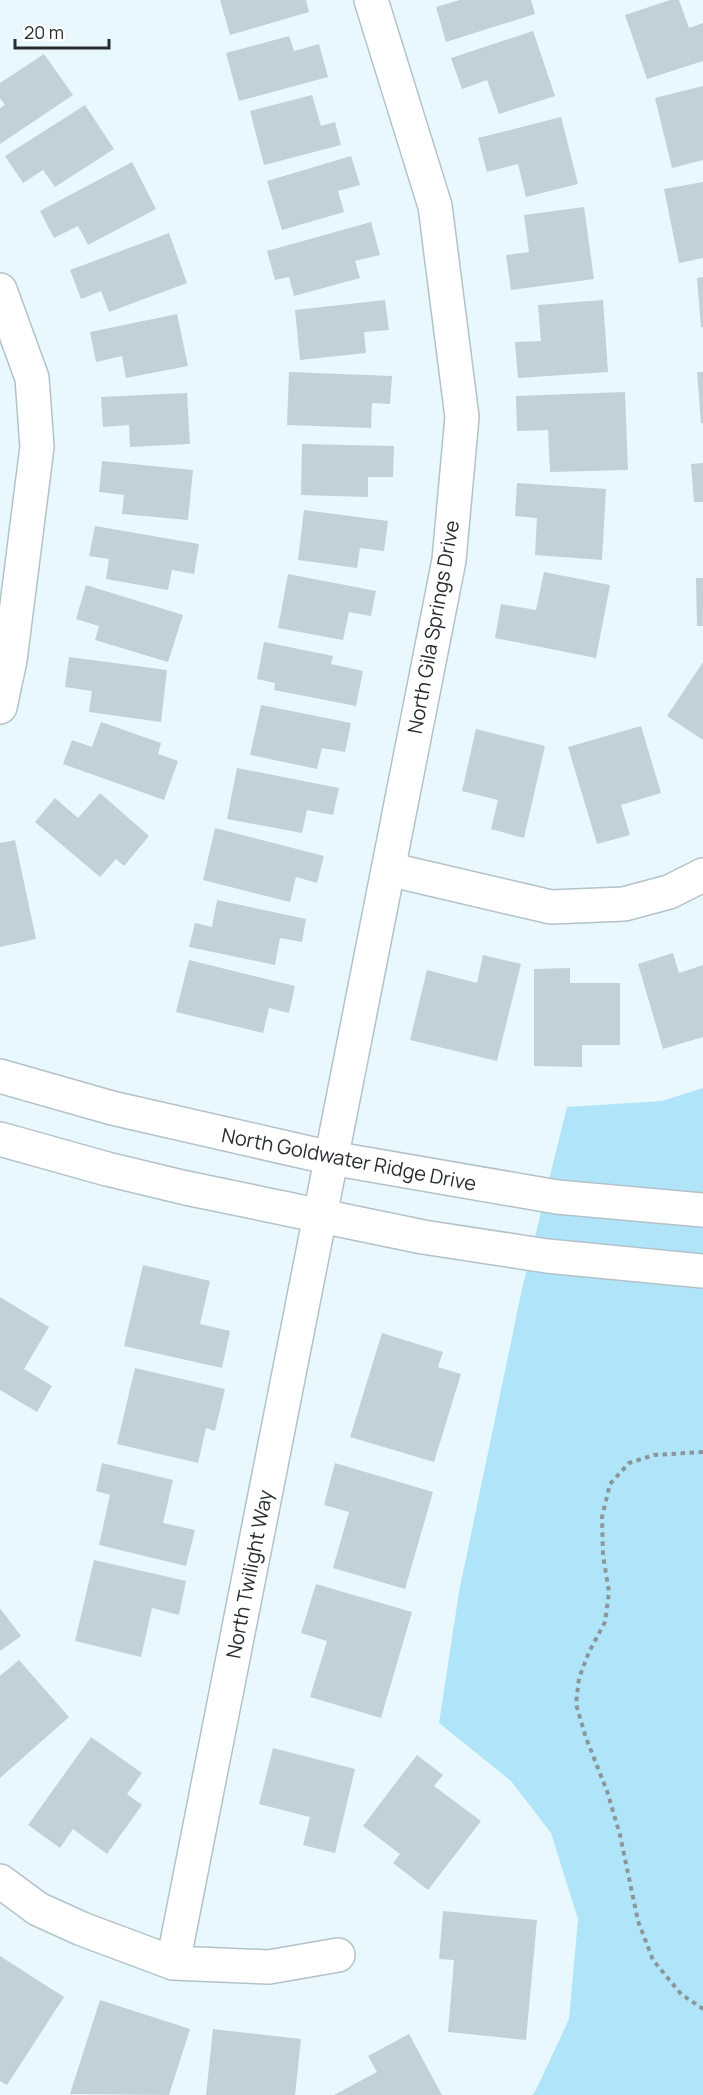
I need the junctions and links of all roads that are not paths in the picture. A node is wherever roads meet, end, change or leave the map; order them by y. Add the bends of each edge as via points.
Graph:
1 (371, 0) edge
2 (0, 290) edge
3 (0, 707) edge
4 (388, 869) junction
5 (703, 875) edge
6 (0, 1076) edge
7 (0, 1139) edge
8 (325, 1186) junction
9 (703, 1210) edge
10 (703, 1271) edge
11 (0, 1881) edge
12 (338, 1955) dead end
13 (173, 1963) junction

1 - 4 street, North Gila Springs Drive via 435,206 462,417 449,560
2 - 3 street via 32,378 37,447 10,660
4 - 5 street via 551,907 624,904 669,892
4 - 8 street, North Gila Springs Drive
6 - 8 street, North Goldwater Ridge Drive via 112,1108
7 - 8 street, North Goldwater Ridge Drive via 186,1188
8 - 9 street, North Goldwater Ridge Drive via 557,1197
8 - 10 street, North Goldwater Ridge Drive via 423,1237 547,1256
8 - 13 street, North Twilight Way
11 - 13 street via 38,1909
12 - 13 street via 269,1967

